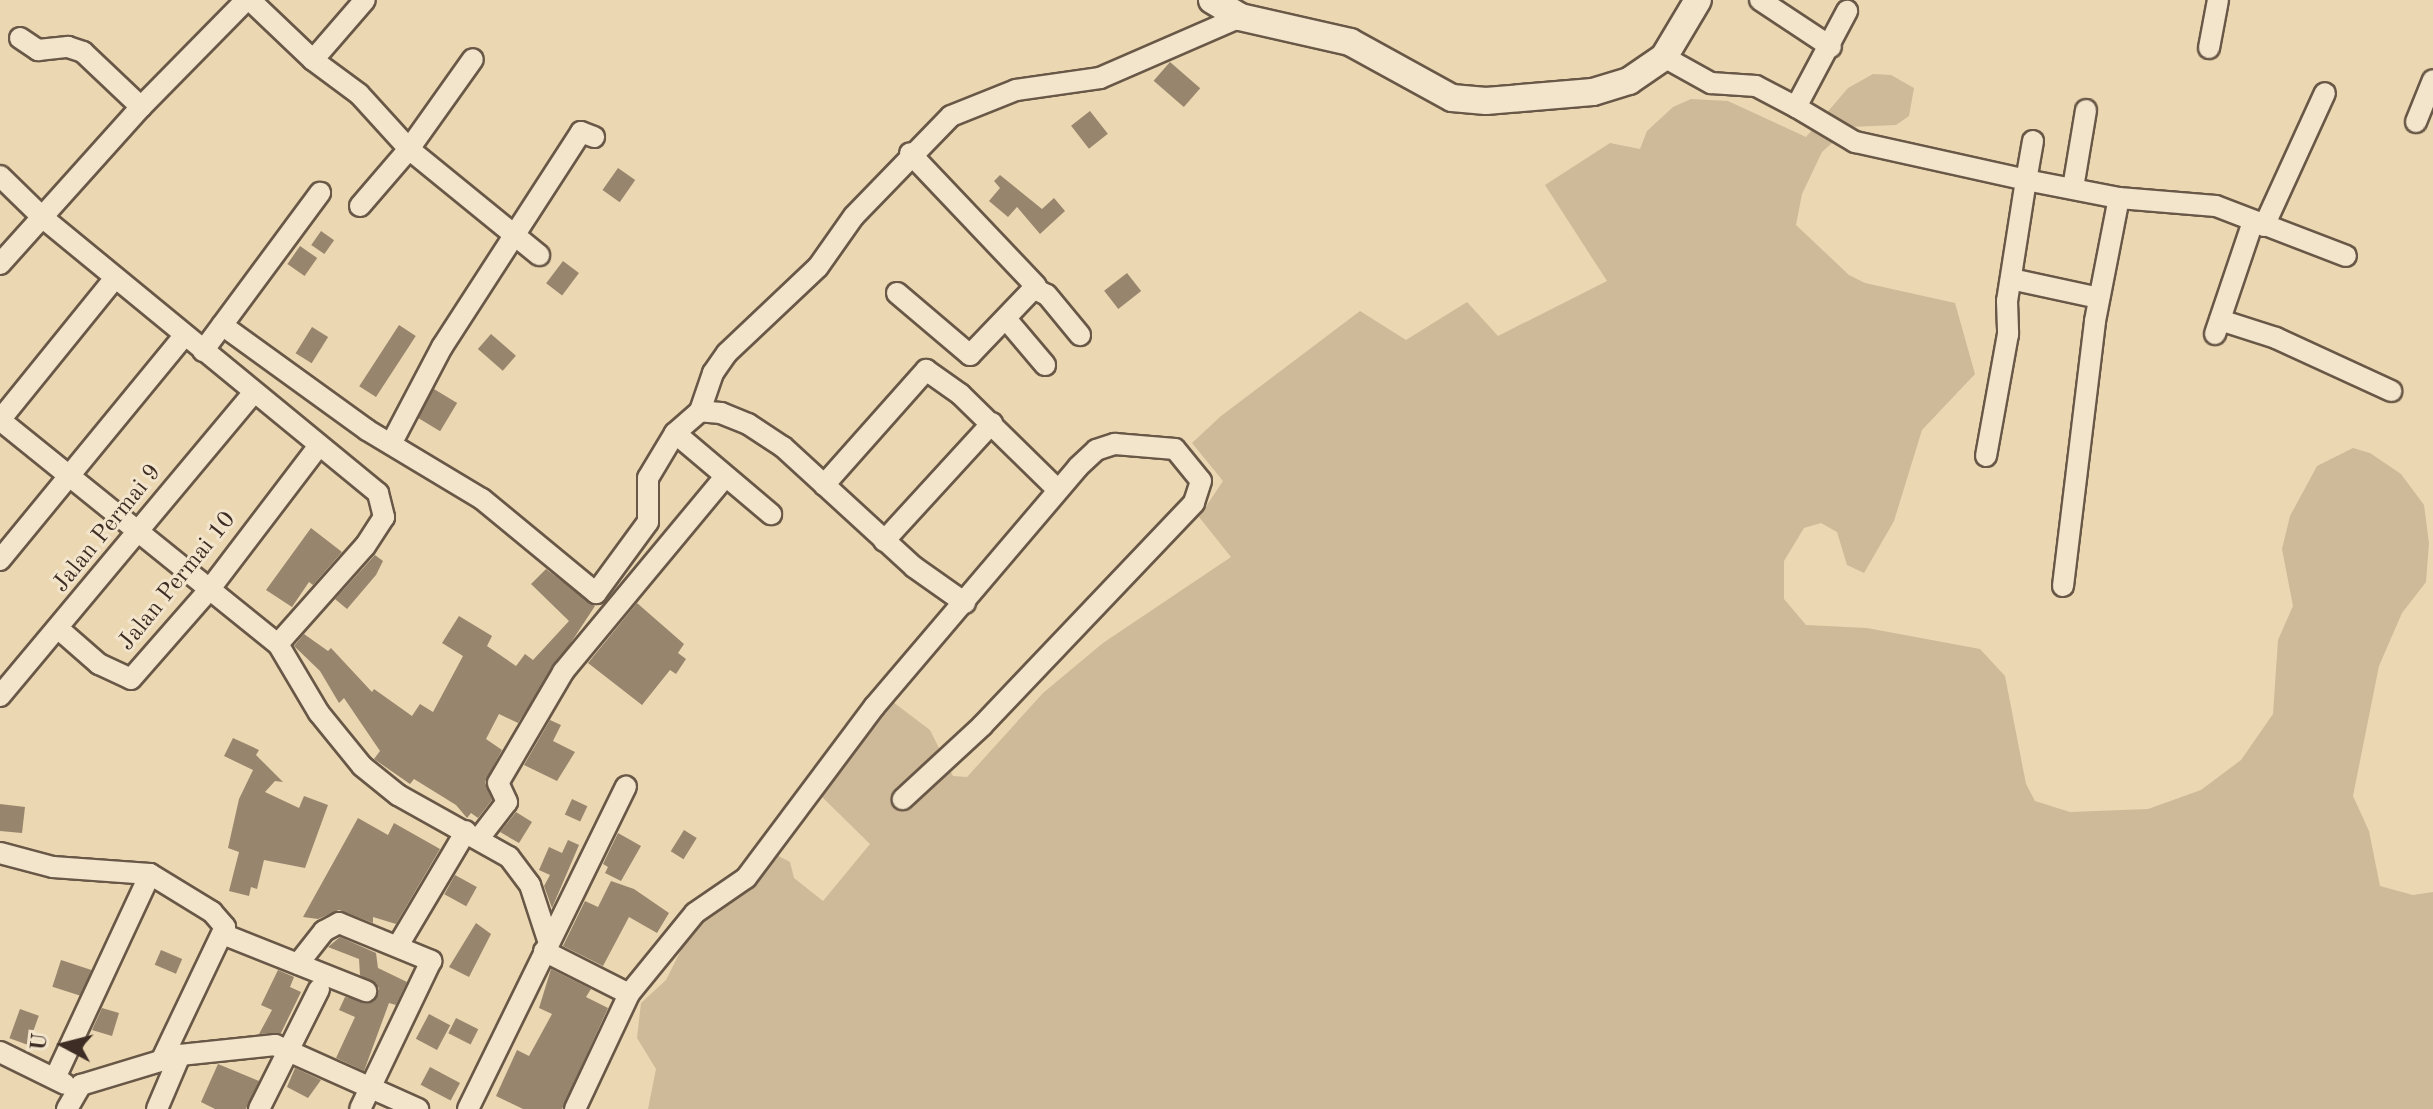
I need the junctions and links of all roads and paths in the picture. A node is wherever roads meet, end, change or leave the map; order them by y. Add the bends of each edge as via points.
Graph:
1 (248, 0) edge
2 (365, 0) edge
3 (1212, 0) edge
4 (1698, 0) edge
5 (1760, 0) edge
6 (2218, 0) edge
7 (1847, 11) dead end
8 (1240, 17) junction
9 (20, 38) dead end
10 (1831, 47) junction
11 (2209, 48) dead end
12 (1664, 57) junction
13 (473, 59) dead end
14 (313, 60) junction
15 (2433, 80) edge
16 (2325, 93) dead end
17 (141, 107) junction
18 (1796, 107) junction
19 (2086, 110) dead end
20 (2416, 122) dead end
21 (594, 137) dead end
22 (2033, 141) dead end
23 (409, 149) junction
24 (910, 153) junction
25 (0, 176) edge
26 (2026, 180) junction
27 (2073, 188) junction
28 (320, 193) dead end
29 (2119, 198) junction
30 (360, 206) dead end
31 (42, 217) junction
32 (2259, 224) junction
33 (517, 238) junction
34 (539, 255) dead end
35 (2346, 256) dead end
36 (0, 264) edge
37 (115, 278) junction
38 (2011, 279) junction
39 (1035, 289) junction
40 (897, 293) dead end
41 (2099, 298) junction
42 (1007, 320) junction
43 (222, 325) junction
44 (185, 335) junction
45 (1080, 335) dead end
46 (203, 351) junction
47 (1045, 365) dead end
48 (2391, 391) dead end
49 (254, 392) junction
50 (700, 411) junction
51 (0, 420) edge
52 (992, 423) junction
53 (675, 433) junction
54 (391, 444) junction
55 (318, 447) junction
56 (1986, 456) dead end
57 (70, 474) junction
58 (725, 477) junction
59 (824, 485) junction
60 (1058, 490) junction
61 (771, 514) dead end
62 (139, 530) junction
63 (884, 541) junction
64 (0, 560) edge
65 (2063, 586) dead end
66 (209, 590) junction
67 (965, 603) junction
68 (60, 630) junction
69 (278, 644) junction
70 (0, 696) edge
71 (626, 787) dead end
72 (903, 799) dead end
73 (473, 834) junction
74 (0, 853) edge
75 (150, 874) junction
76 (225, 935) junction
77 (399, 944) junction
78 (546, 945) junction
79 (298, 964) junction
80 (319, 989) dead end
81 (366, 991) dead end
82 (629, 994) junction
83 (289, 1049) junction
84 (0, 1052) edge
85 (170, 1058) junction
86 (55, 1078) junction
87 (371, 1087) junction
88 (71, 1100) edge
89 (157, 1109) edge
90 (259, 1109) edge
91 (360, 1109) edge
92 (418, 1109) edge
93 (468, 1109) edge
94 (575, 1109) edge

1 - 14 street
1 - 17 street
2 - 14 street
3 - 8 street
4 - 12 street
5 - 10 street
6 - 11 street
7 - 10 street
8 - 12 street via 1350,42 1437,92 1467,101 1593,92 1629,81
8 - 24 street via 1100,78 1016,90 969,106
9 - 17 street via 38,50 68,47 83,52
10 - 18 street
12 - 18 street via 1711,83 1756,86
13 - 23 street
14 - 23 street via 359,94
15 - 20 street
16 - 32 street
17 - 31 street
18 - 26 street via 1855,142
19 - 27 street
21 - 33 street via 581,132
22 - 26 street
23 - 30 street
23 - 33 street
24 - 39 street
24 - 50 street via 818,267 727,353 713,373
25 - 31 street
26 - 27 street
26 - 38 street
27 - 29 street
28 - 43 street
29 - 32 street via 2216,206
29 - 41 street
31 - 36 street
31 - 37 street
32 - 35 street
32 - 48 street via 2218,327 2276,338
33 - 34 street
33 - 54 street via 442,347
37 - 44 street
37 - 51 street
38 - 41 street
38 - 56 street via 2008,334
39 - 42 street
39 - 45 street via 1047,295
40 - 42 street via 967,354
41 - 65 street
42 - 47 street
43 - 46 street
43 - 54 street
44 - 46 street
44 - 57 street
46 - 49 street
49 - 55 street
49 - 62 street, Jalan Permai 9
50 - 53 street
50 - 59 street via 748,424
51 - 57 street
52 - 59 street via 934,371 921,371
52 - 60 street
52 - 63 street
53 - 54 street via 645,486 648,522 596,593 482,499
53 - 58 street
55 - 66 street, Jalan Permai 10
55 - 69 street via 378,493 384,517 357,556
57 - 62 street
57 - 64 street
58 - 61 street
58 - 73 street via 563,672 498,783 507,802
59 - 63 street
60 - 67 street
60 - 72 street via 1096,450 1115,444 1175,449 1201,481 1194,503 1180,518 982,726
62 - 66 street
62 - 68 street, Jalan Permai 9
63 - 67 street
66 - 68 street, Jalan Permai 10 via 131,679 99,664
66 - 69 street
67 - 82 street via 874,707 746,878 703,905
68 - 70 street, Jalan Permai 9
69 - 73 street via 319,713 362,766 398,795
71 - 78 street
73 - 77 street
73 - 78 street via 523,872
74 - 75 street via 53,867
75 - 76 street via 212,912
75 - 86 street
76 - 79 street
76 - 85 street
77 - 79 street via 330,925
77 - 87 street via 426,956 431,966
78 - 82 street
78 - 93 street
79 - 81 street
80 - 83 street
82 - 94 street
83 - 85 street via 245,1046
83 - 87 street
83 - 90 street
84 - 86 street
85 - 88 street
85 - 89 street
86 - 88 street
87 - 91 street
87 - 92 street

